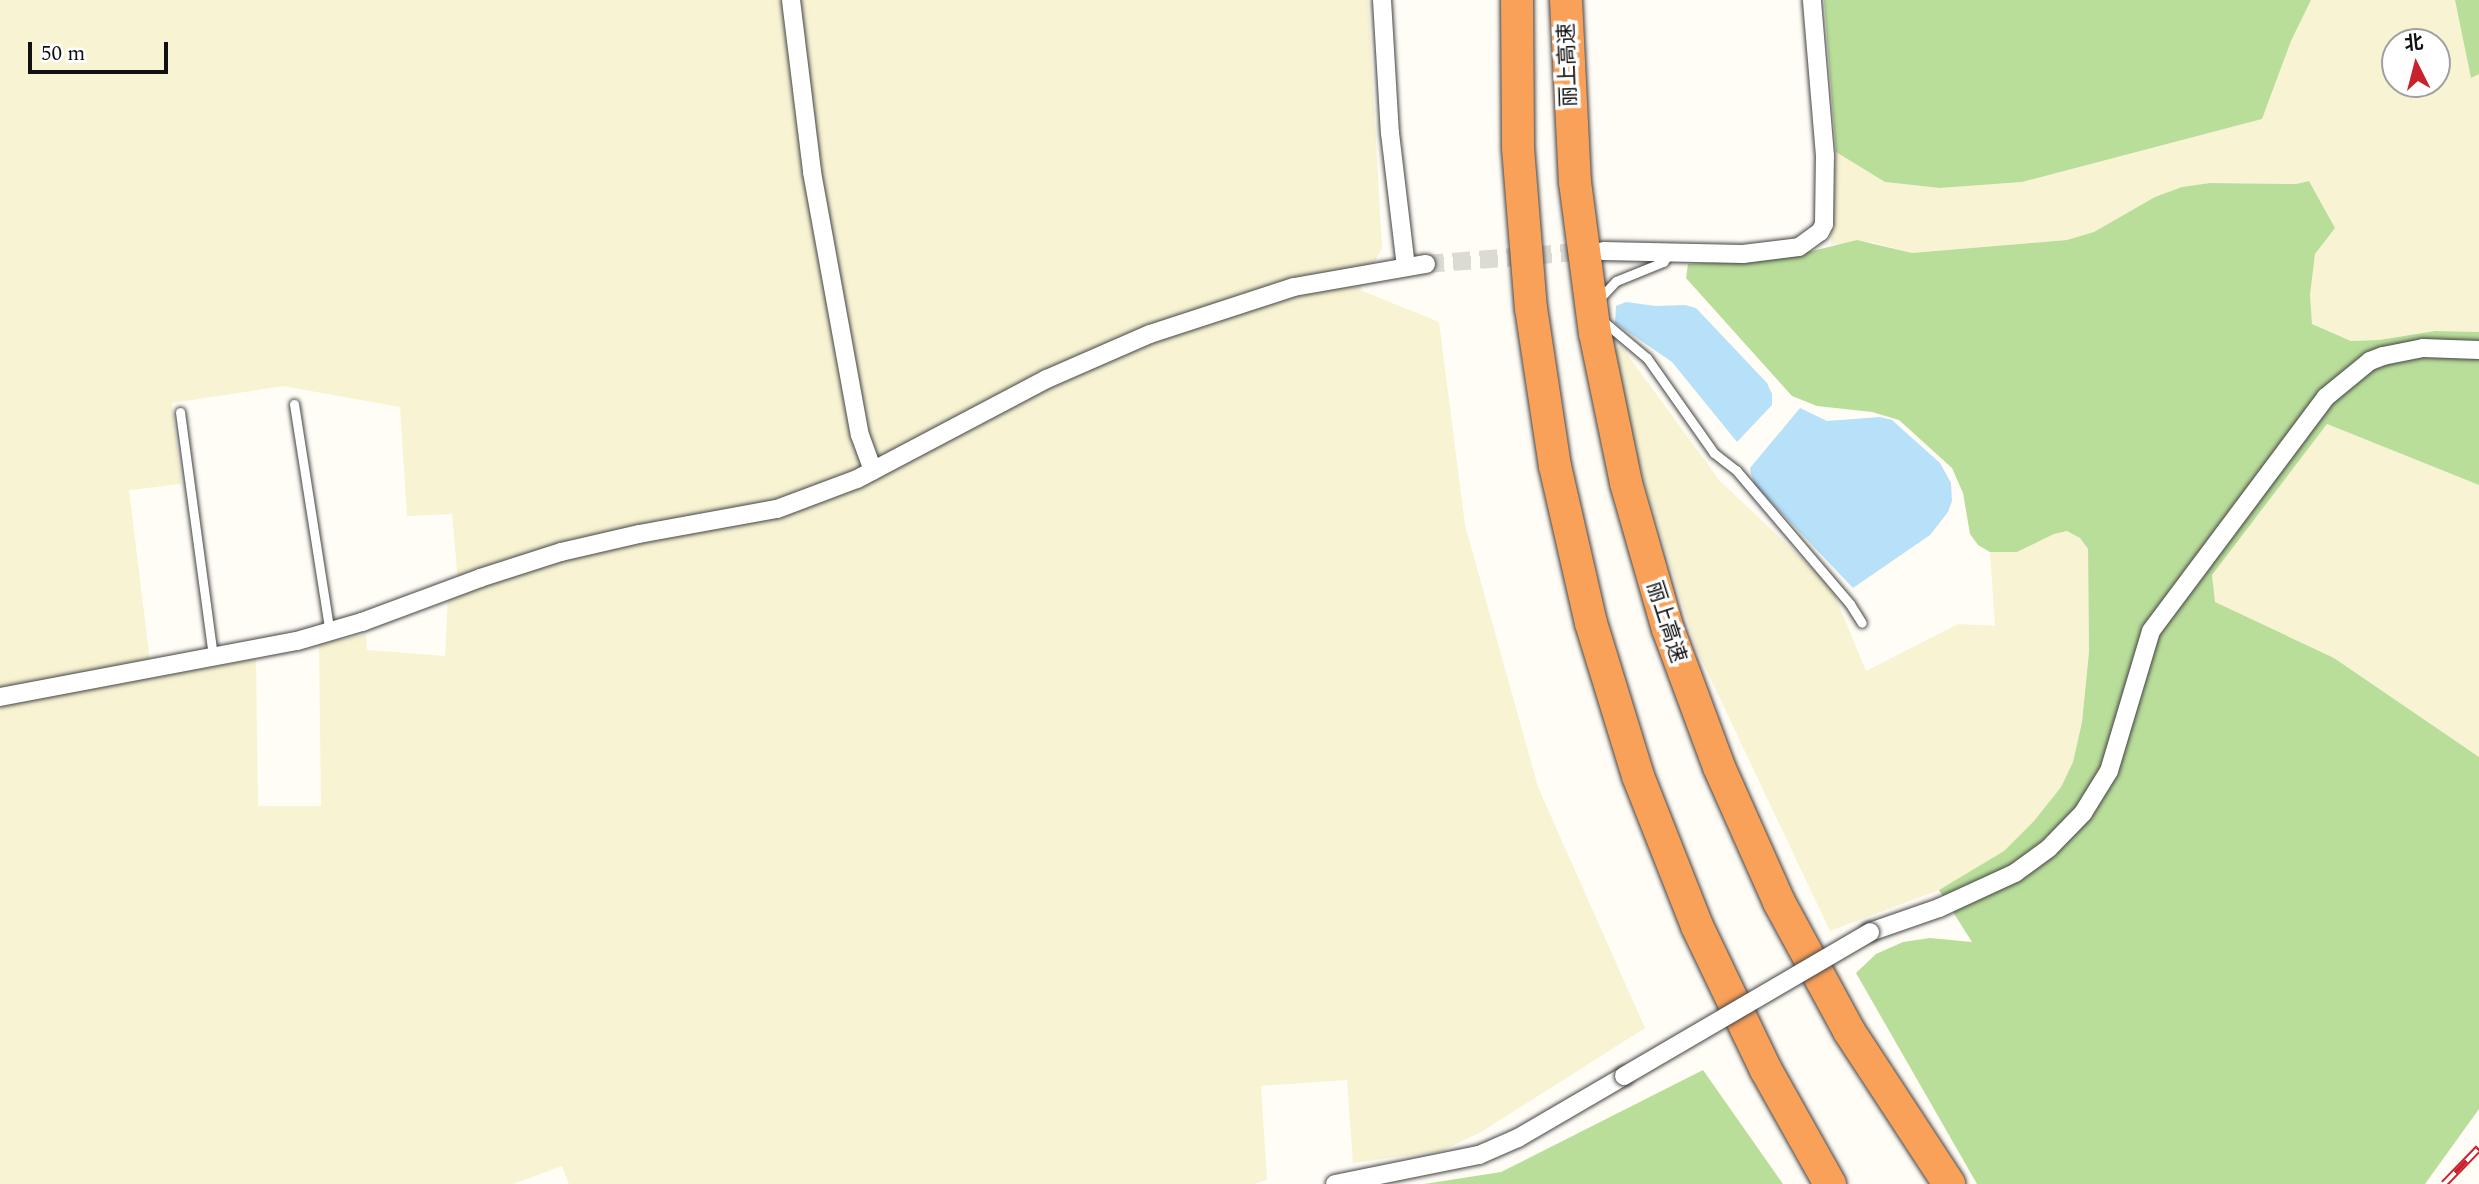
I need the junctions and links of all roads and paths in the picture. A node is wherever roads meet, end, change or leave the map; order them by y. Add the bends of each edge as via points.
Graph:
1 (791, 0) edge
2 (1382, 0) edge
3 (1517, 0) edge
4 (1566, 0) edge
5 (1812, 0) edge
6 (1603, 251) tunnel mouth
7 (1670, 252) junction
8 (1426, 264) tunnel mouth
9 (1406, 267) junction
10 (2479, 349) edge
11 (294, 404) dead end
12 (180, 412) dead end
13 (873, 471) junction
14 (1862, 623) dead end
15 (330, 633) junction
16 (213, 656) junction
17 (0, 697) edge
18 (1335, 1184) edge
19 (1830, 1184) edge
20 (1949, 1184) edge

1 - 13 street via 812,172 860,435
2 - 9 street via 1390,133
3 - 19 highway via 1518,148 1531,308 1555,466 1591,623 1638,776 1697,926 1766,1070
4 - 20 highway, 丽上高速 via 1575,182 1595,333 1626,483 1668,629 1718,767 1779,902 1849,1031
5 - 7 street via 1825,156 1820,232 1791,249 1744,254
6 - 7 street
7 - 14 lane via 1663,262 1610,286 1601,297 1600,317 1647,358 1714,453 1736,470
8 - 9 street
9 - 13 street via 1294,287 1150,334 1047,379
10 - 18 street, bridge via 2431,347 2383,356 2370,361 2326,397 2151,631 2109,771 2083,813 2049,848 2015,873 1939,908 1870,932 1518,1138 1479,1155
11 - 15 lane
12 - 16 lane
13 - 15 street via 776,509 552,555
15 - 16 street
16 - 17 street

